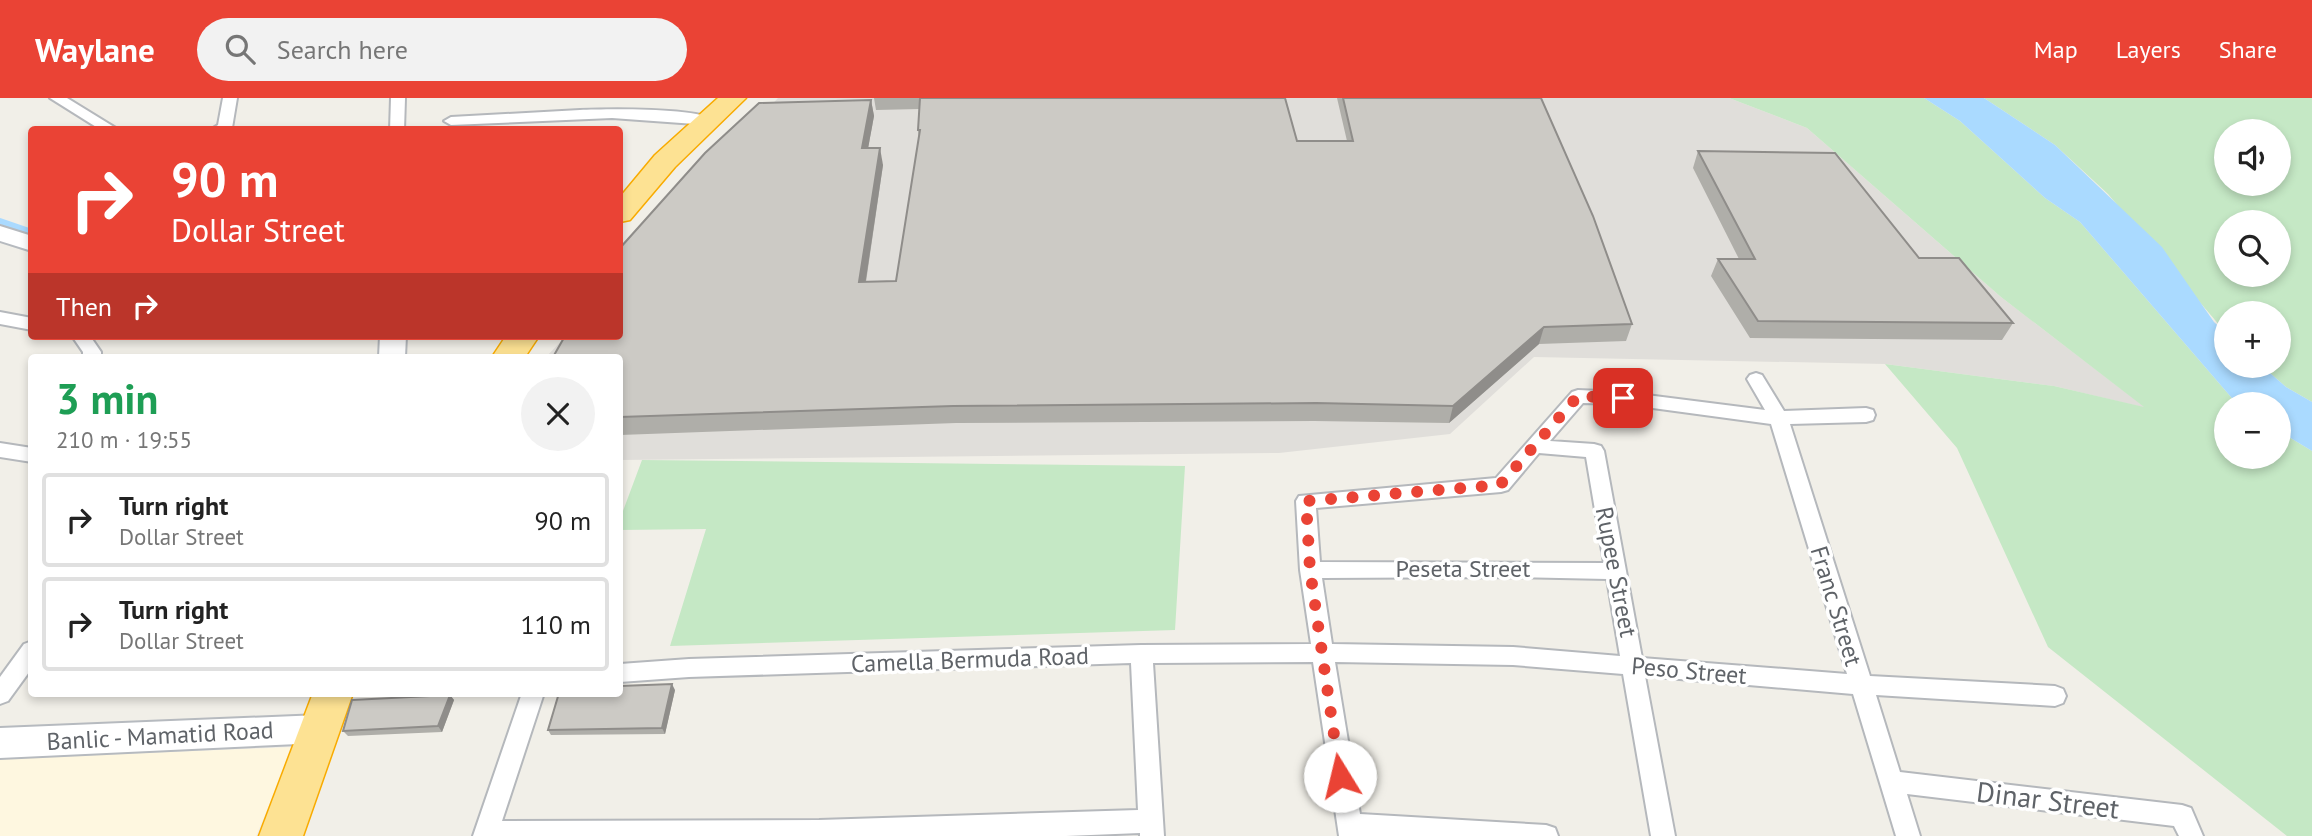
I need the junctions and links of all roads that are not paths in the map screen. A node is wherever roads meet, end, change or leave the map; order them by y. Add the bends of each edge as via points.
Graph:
1 (57, 98) edge
2 (230, 98) edge
3 (398, 98) edge
4 (733, 98) edge
5 (605, 111) junction
6 (451, 121) dead end
7 (709, 121) junction
8 (522, 123) edge
9 (104, 126) edge
10 (225, 126) edge
11 (397, 126) edge
12 (590, 126) edge
13 (623, 210) edge
14 (0, 233) edge
15 (28, 243) edge
16 (0, 318) edge
17 (28, 323) edge
18 (1756, 379) dead end
19 (1866, 415) dead end
20 (1779, 418) junction
21 (1532, 446) junction
22 (0, 450) edge
23 (28, 454) edge
24 (1310, 570) junction
25 (1616, 571) junction
26 (1322, 653) junction
27 (1141, 654) junction
28 (28, 656) edge
29 (1634, 667) junction
30 (623, 673) edge
31 (1860, 685) junction
32 (0, 694) edge
33 (2055, 696) dead end
34 (532, 697) edge
35 (327, 711) edge
36 (0, 743) edge
37 (1893, 782) junction
38 (1152, 829) edge
39 (1350, 831) edge
40 (797, 833) edge
41 (961, 833) edge
42 (485, 834) edge
43 (640, 835) edge
44 (281, 836) edge
45 (1546, 836) edge
46 (1663, 836) edge
47 (1908, 836) edge
48 (2191, 836) edge

1 - 9 street
2 - 10 street
3 - 11 street
4 - 7 highway
5 - 7 street
5 - 8 street
5 - 12 street
6 - 8 street
7 - 13 highway via 665,161
14 - 15 main road
16 - 17 street
18 - 20 street, Franc Street
19 - 20 street
20 - 21 street via 1578,396
20 - 31 street, Franc Street
21 - 24 street via 1500,485 1306,501
21 - 25 street, Rupee Street via 1594,451
22 - 23 street
24 - 25 street, Peseta Street
24 - 26 street
25 - 29 street, Rupee Street
26 - 27 street, Camella Bermuda Road
26 - 29 street, Peso Street via 1513,656
26 - 39 street
27 - 30 street, Camella Bermuda Road
27 - 38 street
28 - 32 street
29 - 31 street, Peso Street
29 - 46 street, Rupee Street
31 - 33 street, Peso Street
31 - 37 street, Franc Street
34 - 42 street
35 - 36 main road, Banlic - Mamatid Road
35 - 44 highway
37 - 47 street, Franc Street
37 - 48 street, Dinar Street via 2182,816
38 - 41 street
39 - 45 street
40 - 41 street
40 - 43 street
42 - 43 street

